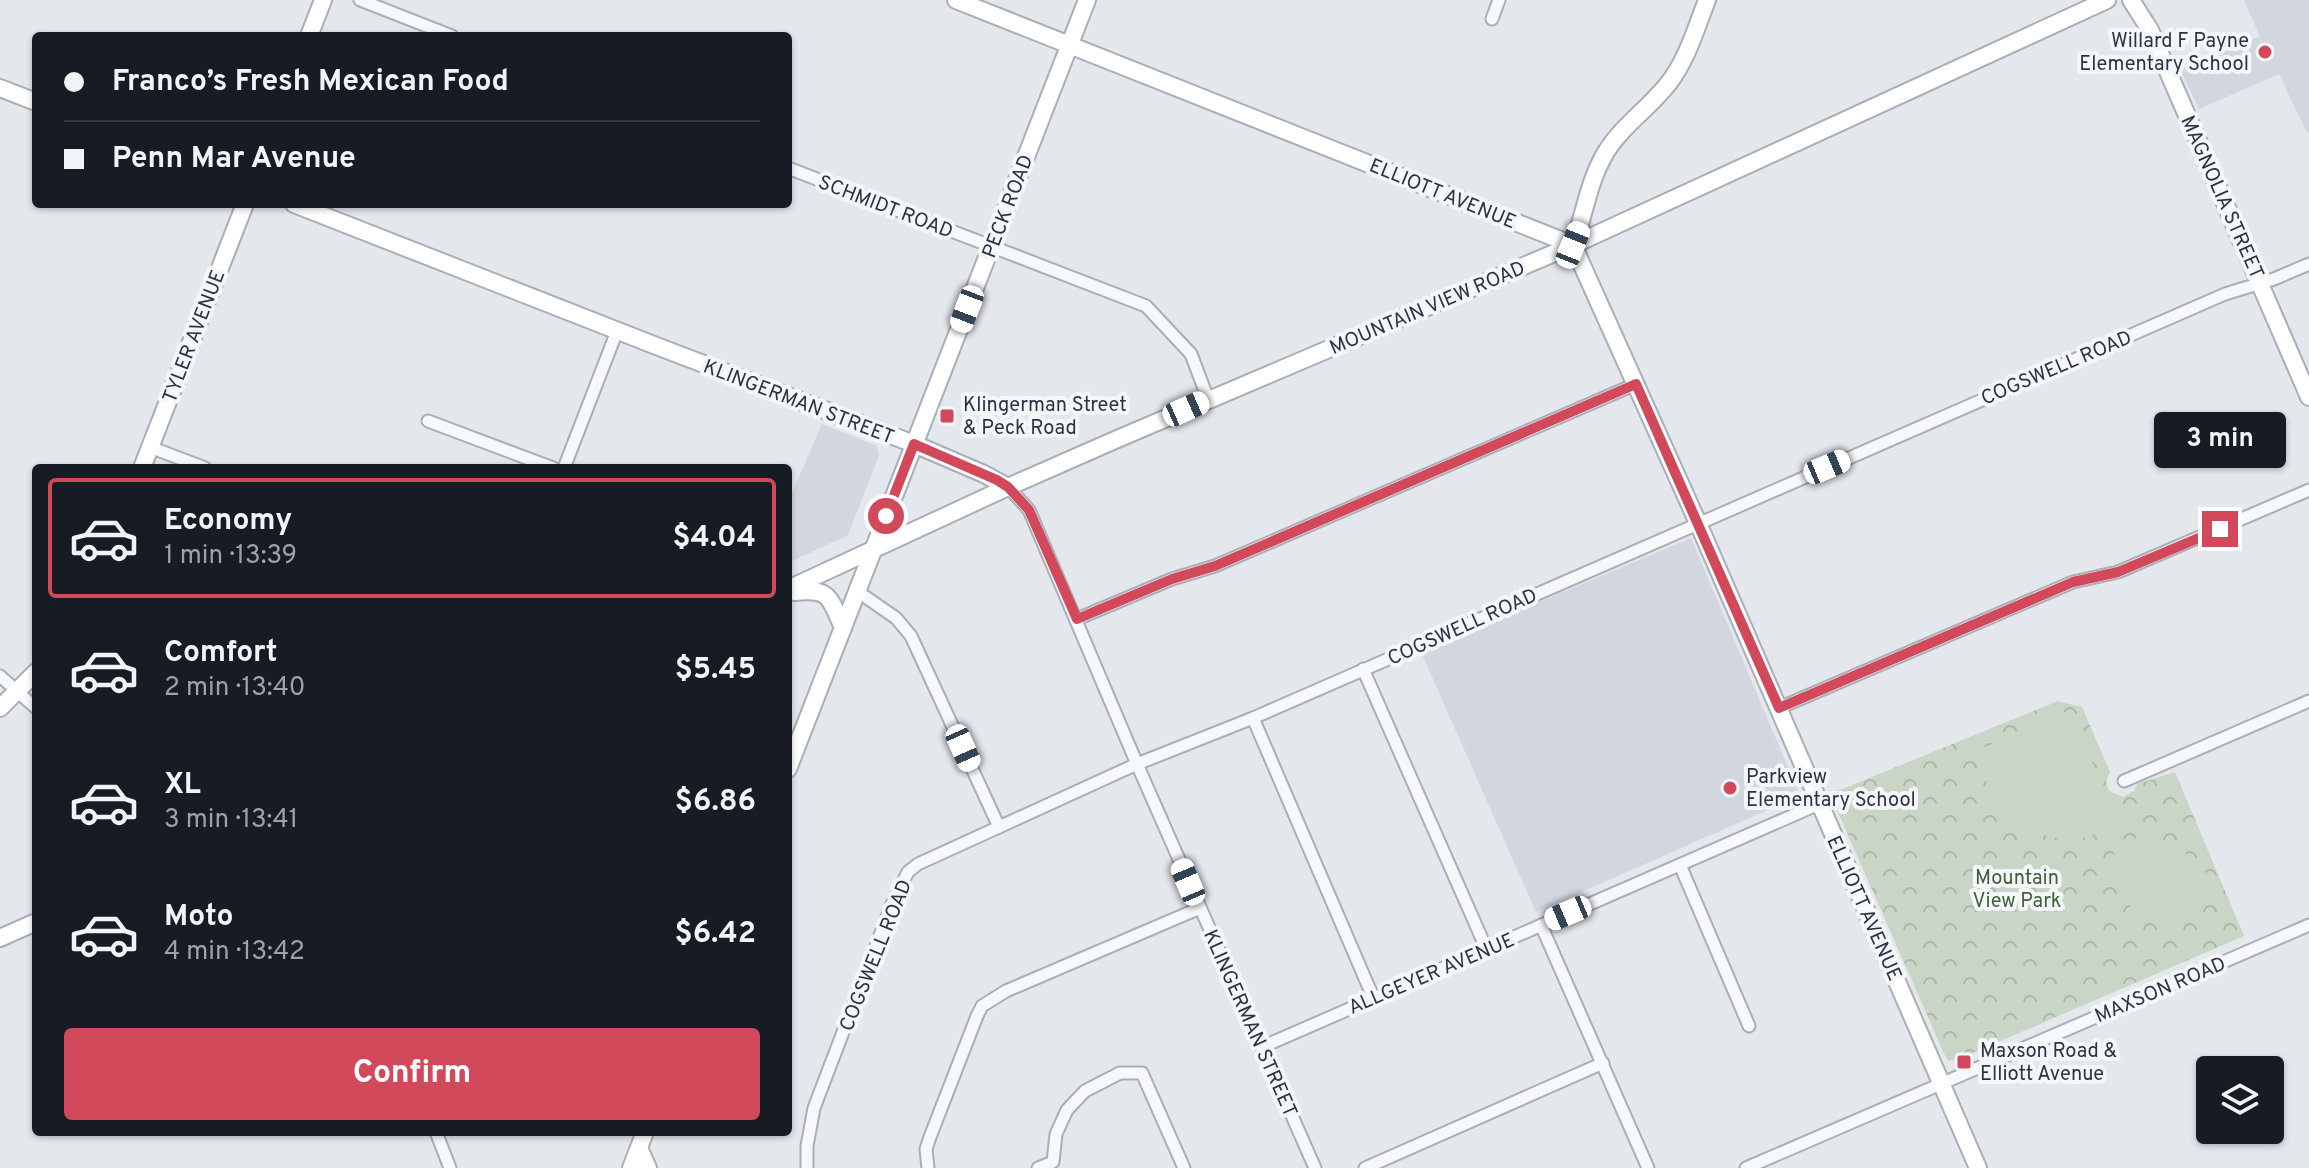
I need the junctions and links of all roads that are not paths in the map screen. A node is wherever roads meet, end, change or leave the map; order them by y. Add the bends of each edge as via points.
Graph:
1 (323, 0) edge
2 (360, 0) edge
3 (956, 0) edge
4 (1087, 0) edge
5 (1499, 0) edge
6 (1707, 0) edge
7 (2107, 0) edge
8 (2131, 0) edge
9 (1492, 19) dead end
10 (311, 32) edge
11 (442, 32) edge
12 (1070, 45) junction
13 (0, 88) edge
14 (32, 100) edge
15 (792, 170) edge
16 (243, 208) edge
17 (304, 208) edge
18 (1573, 245) junction
19 (991, 247) junction
20 (2309, 264) edge
21 (2260, 283) junction
22 (617, 331) junction
23 (1636, 384) junction
24 (2309, 397) edge
25 (1208, 399) junction
26 (428, 421) dead end
27 (914, 444) junction
28 (150, 447) junction
29 (144, 464) edge
30 (195, 464) edge
31 (542, 464) edge
32 (566, 464) edge
33 (1008, 487) junction
34 (2309, 490) edge
35 (1698, 523) junction
36 (873, 550) junction
37 (792, 589) edge
38 (792, 591) edge
39 (857, 591) junction
40 (1077, 619) junction
41 (843, 628) junction
42 (1363, 669) junction
43 (0, 676) edge
44 (32, 676) edge
45 (17, 692) junction
46 (2309, 701) edge
47 (32, 705) edge
48 (0, 708) edge
49 (1779, 708) junction
50 (1253, 718) junction
51 (792, 759) edge
52 (1137, 764) junction
53 (2124, 781) dead end
54 (1819, 804) junction
55 (999, 827) junction
56 (1680, 865) junction
57 (1200, 908) junction
58 (32, 924) edge
59 (1541, 925) junction
60 (2309, 925) edge
61 (0, 938) edge
62 (1486, 948) junction
63 (1373, 997) junction
64 (1749, 1026) dead end
65 (1262, 1047) junction
66 (1603, 1063) junction
67 (1942, 1084) junction
68 (438, 1136) edge
69 (642, 1140) edge
70 (1055, 1165) edge
71 (1753, 1167) edge
72 (450, 1168) edge
73 (631, 1168) edge
74 (648, 1168) edge
75 (807, 1168) edge
76 (928, 1168) edge
77 (1038, 1168) edge
78 (1184, 1168) edge
79 (1315, 1168) edge
80 (1365, 1168) edge
81 (1648, 1168) edge
82 (1978, 1168) edge

1 - 10 street
2 - 11 street
3 - 12 street, ELLIOTT AVENUE
4 - 12 street, PECK ROAD
5 - 9 street
6 - 18 street via 1678,69 1626,126 1593,175
7 - 18 street, MOUNTAIN VIEW ROAD
8 - 21 street, MAGNOLIA STREET via 2150,30
12 - 18 street, ELLIOTT AVENUE
12 - 19 street, PECK ROAD
13 - 14 street
15 - 19 street, SCHMIDT ROAD
16 - 28 street, TYLER AVENUE
17 - 22 street, KLINGERMAN STREET
18 - 23 street, ELLIOTT AVENUE
18 - 25 street, MOUNTAIN VIEW ROAD
19 - 25 street, SCHMIDT ROAD via 1146,306 1191,354
19 - 27 street, PECK ROAD
20 - 21 street, COGSWELL ROAD
21 - 24 street, MAGNOLIA STREET
21 - 35 street, COGSWELL ROAD
22 - 27 street, KLINGERMAN STREET
22 - 32 street
23 - 35 street, ELLIOTT AVENUE
23 - 40 street via 1215,566
25 - 33 street, MOUNTAIN VIEW ROAD
26 - 31 street
27 - 33 street, KLINGERMAN STREET
27 - 36 street, PECK ROAD
28 - 29 street, TYLER AVENUE
28 - 30 street
33 - 36 street, MOUNTAIN VIEW ROAD
33 - 40 street, KLINGERMAN STREET via 1029,510
34 - 49 street via 2118,572 2073,582
35 - 42 street, COGSWELL ROAD
35 - 49 street, ELLIOTT AVENUE
36 - 37 street, MOUNTAIN VIEW ROAD
36 - 39 street, PECK ROAD
38 - 41 street via 814,590 828,597
39 - 41 street, PECK ROAD
39 - 55 street via 896,618 911,636
40 - 52 street, KLINGERMAN STREET
41 - 51 street, PECK ROAD
42 - 50 street, COGSWELL ROAD
42 - 62 street
43 - 45 street
44 - 45 street
45 - 47 street
45 - 48 street
46 - 53 street
49 - 54 street, ELLIOTT AVENUE
50 - 52 street, COGSWELL ROAD
50 - 63 street
52 - 55 street, COGSWELL ROAD
52 - 57 street, KLINGERMAN STREET
54 - 56 street, ALLGEYER AVENUE
54 - 67 street, ELLIOTT AVENUE
55 - 75 street, COGSWELL ROAD via 918,864 901,883 814,1108
56 - 59 street, ALLGEYER AVENUE
56 - 64 street
57 - 65 street, KLINGERMAN STREET
57 - 76 street via 982,1006 930,1137
58 - 61 street
59 - 62 street, ALLGEYER AVENUE
59 - 66 street
60 - 67 street, MAXSON ROAD
62 - 63 street, ALLGEYER AVENUE
63 - 65 street, ALLGEYER AVENUE
65 - 79 street, KLINGERMAN STREET
66 - 80 street
66 - 81 street
67 - 71 street, MAXSON ROAD
67 - 82 street, ELLIOTT AVENUE
68 - 72 street
69 - 73 street
69 - 74 street
70 - 77 street
70 - 78 street via 1056,1134 1067,1110 1085,1091 1120,1073 1142,1073

